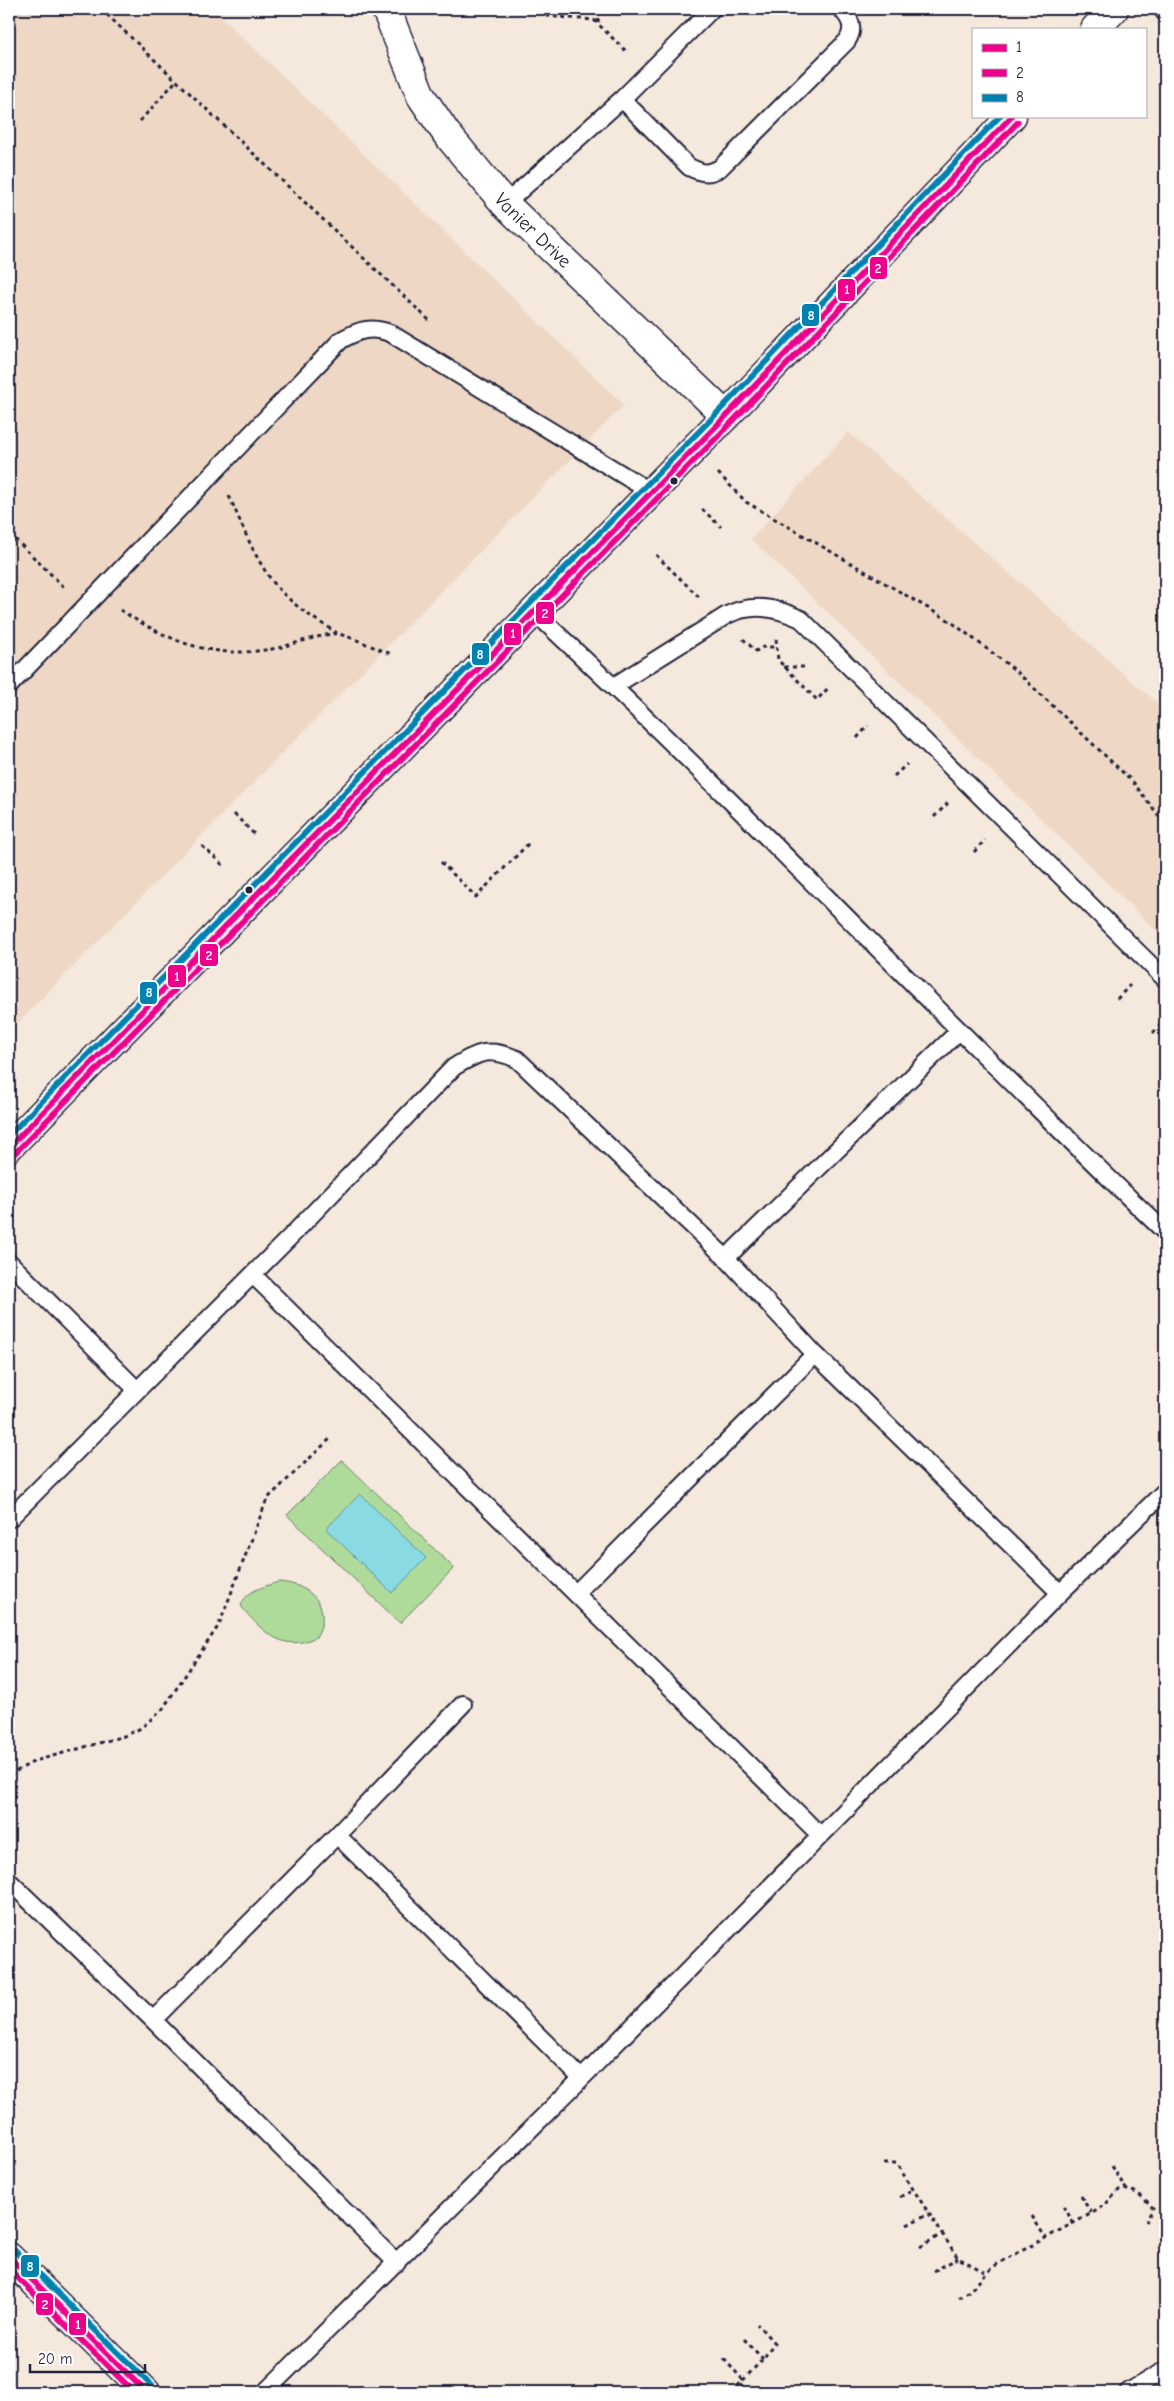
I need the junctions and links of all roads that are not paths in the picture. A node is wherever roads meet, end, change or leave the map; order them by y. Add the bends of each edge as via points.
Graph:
1 (386, 9) edge
2 (712, 9) edge
3 (841, 9) edge
4 (1114, 9) edge
5 (1162, 9) edge
6 (1165, 13) edge
7 (1096, 28) edge
8 (622, 99) junction
9 (1010, 118) edge
10 (505, 204) junction
11 (726, 416) junction
12 (651, 492) junction
13 (534, 612) junction
14 (9, 686) edge
15 (614, 686) junction
16 (1165, 979) edge
17 (958, 1031) junction
18 (9, 1147) edge
19 (1165, 1232) edge
20 (726, 1258) junction
21 (9, 1262) edge
22 (252, 1275) junction
23 (815, 1354) junction
24 (136, 1389) junction
25 (1165, 1491) edge
26 (9, 1519) edge
27 (576, 1593) junction
28 (1060, 1593) junction
29 (463, 1704) dead end
30 (337, 1835) junction
31 (820, 1835) junction
32 (9, 1881) edge
33 (153, 2020) junction
34 (581, 2078) junction
35 (9, 2257) edge
36 (397, 2263) junction
37 (1165, 2370) edge
38 (146, 2392) edge
39 (265, 2392) edge
40 (1128, 2392) edge

1 - 10 main road, Vanier Drive via 421,96 446,133
2 - 8 lane
3 - 8 lane via 851,24 852,34 847,41 720,168 710,174 689,167
4 - 7 main road
5 - 6 lane
8 - 10 lane
9 - 11 main road
10 - 11 main road, Vanier Drive
11 - 12 main road
12 - 13 main road
12 - 14 lane via 390,332 375,328 360,330 341,340
13 - 15 lane
13 - 18 main road
15 - 16 lane via 740,608 755,606 786,612 800,619
15 - 17 lane
17 - 19 lane
17 - 20 lane
20 - 22 lane via 516,1059 506,1054 482,1052 454,1067
20 - 23 lane
21 - 24 lane
22 - 24 lane
22 - 27 lane
23 - 27 lane
23 - 28 lane
24 - 26 lane
25 - 28 lane
27 - 31 lane
28 - 31 lane
29 - 30 lane
30 - 33 lane
30 - 34 lane
31 - 34 lane
32 - 33 lane
33 - 36 lane
34 - 36 lane
35 - 38 main road
36 - 39 lane
37 - 40 lane

